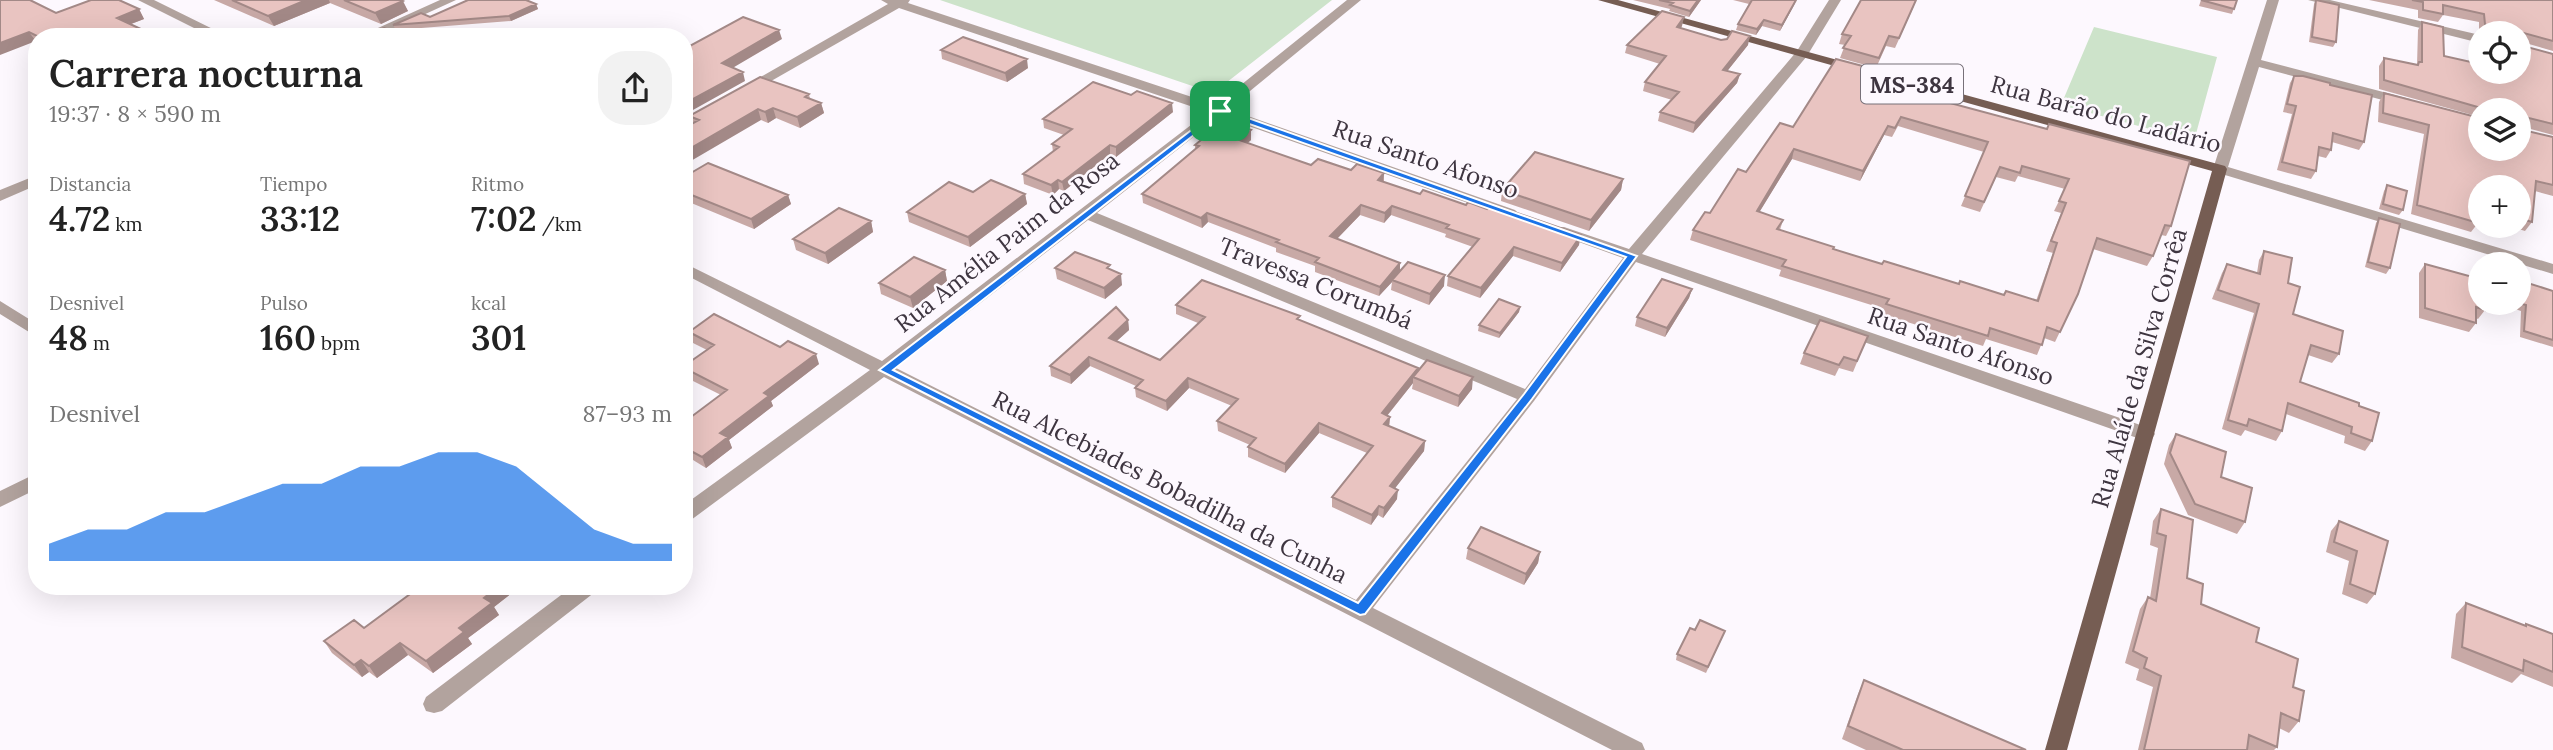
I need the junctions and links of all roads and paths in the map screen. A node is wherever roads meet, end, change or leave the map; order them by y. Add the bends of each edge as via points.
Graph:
1 (144, 0) edge
2 (450, 0) edge
3 (1355, 0) edge
4 (1604, 0) edge
5 (1835, 0) edge
6 (2273, 0) edge
7 (2314, 0) edge
8 (896, 1) edge
9 (204, 28) edge
10 (385, 28) edge
11 (2468, 36) edge
12 (1802, 53) junction
13 (2255, 62) junction
14 (2414, 104) edge
15 (1220, 111) junction
16 (693, 119) edge
17 (2220, 169) junction
18 (28, 183) edge
19 (0, 195) edge
20 (1086, 214) junction
21 (1632, 256) junction
22 (2553, 269) edge
23 (693, 273) edge
24 (0, 306) edge
25 (28, 326) edge
26 (884, 370) junction
27 (1528, 397) junction
28 (2146, 434) junction
29 (28, 485) edge
30 (0, 500) edge
31 (693, 508) edge
32 (576, 595) edge
33 (1360, 610) junction
34 (434, 704) dead end
35 (1634, 750) edge
36 (2056, 750) edge

1 - 9 street
2 - 10 street
3 - 15 street, Rua Amélia Paim da Rosa
4 - 12 main road, Rua Barão do Ladário / MS-384
5 - 12 street
6 - 13 street, Rua Alaíde da Silva Corrêa
7 - 11 street
8 - 15 street, Rua Santo Afonso
8 - 16 street
12 - 17 main road, Rua Barão do Ladário / MS-384
12 - 21 street
13 - 14 street
13 - 17 street, Rua Alaíde da Silva Corrêa
15 - 20 street, Rua Amélia Paim da Rosa
15 - 21 street, Rua Santo Afonso
17 - 22 street, Rua Barão do Ladário
17 - 28 main road, Rua Alaíde da Silva Corrêa
18 - 19 street
20 - 26 street, Rua Amélia Paim da Rosa
20 - 27 street, Travessa Corumbá
21 - 27 street
21 - 28 street, Rua Santo Afonso
23 - 26 street, Rua Alcebiades Bobadilha da Cunha
24 - 25 street
26 - 31 street, Rua Amélia Paim da Rosa
26 - 33 street, Rua Alcebiades Bobadilha da Cunha
27 - 33 street
28 - 36 main road, Rua Alaíde da Silva Corrêa
29 - 30 street
32 - 34 street
33 - 35 street, Rua Alcebiades Bobadilha da Cunha

